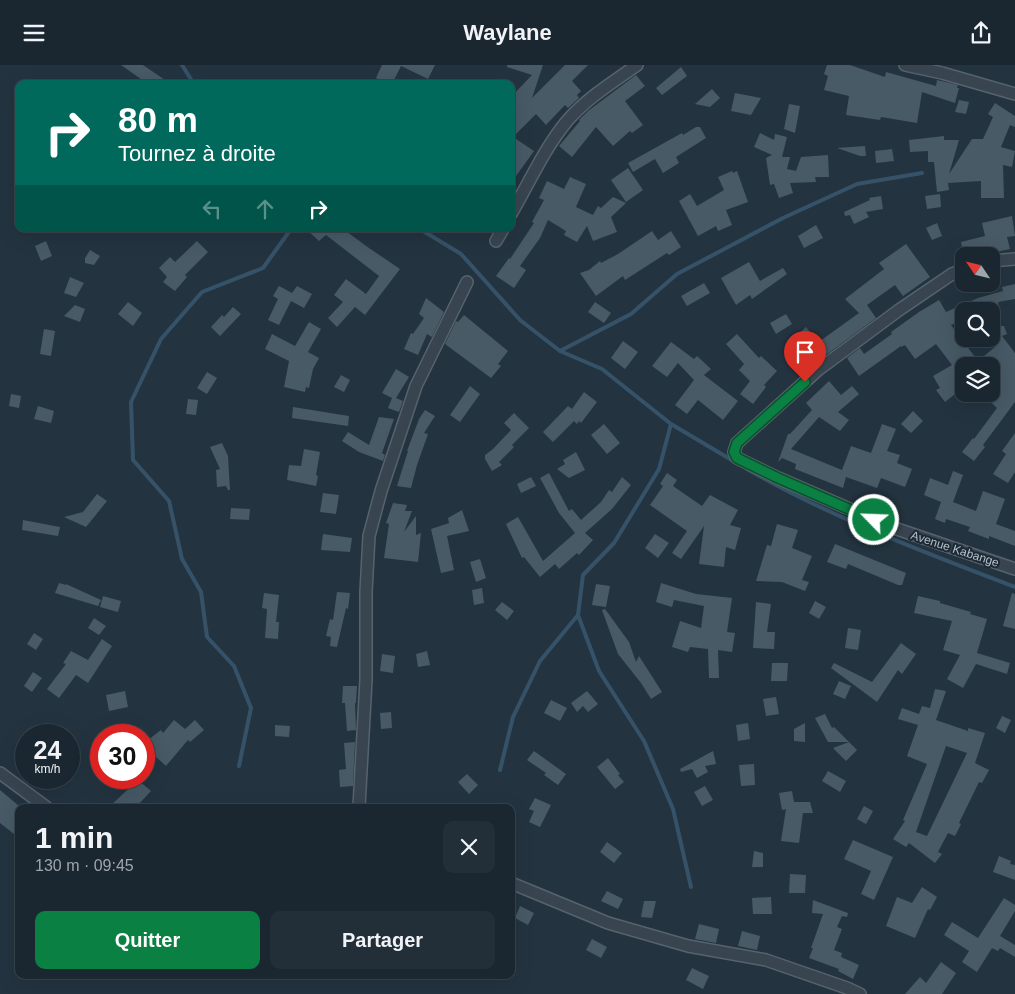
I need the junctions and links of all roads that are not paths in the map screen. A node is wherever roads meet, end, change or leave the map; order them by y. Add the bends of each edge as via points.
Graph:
1 (637, 65) edge
2 (905, 65) edge
3 (1015, 94) edge
4 (515, 207) edge
5 (501, 232) edge
6 (496, 241) dead end
7 (1015, 259) edge
8 (1000, 260) edge
9 (955, 272) edge
10 (467, 282) dead end
11 (1015, 569) edge
12 (0, 773) edge
13 (42, 804) edge
14 (359, 804) edge
15 (515, 885) edge
16 (860, 994) edge

1 - 4 street via 589,100 568,121 550,144
2 - 3 street
5 - 6 street
7 - 8 street
9 - 11 street, Avenue Kabange via 818,370 737,443 734,452 737,458 778,478 891,527
10 - 14 street via 416,386 369,536
12 - 13 street
15 - 16 street via 608,923 688,946 766,961

